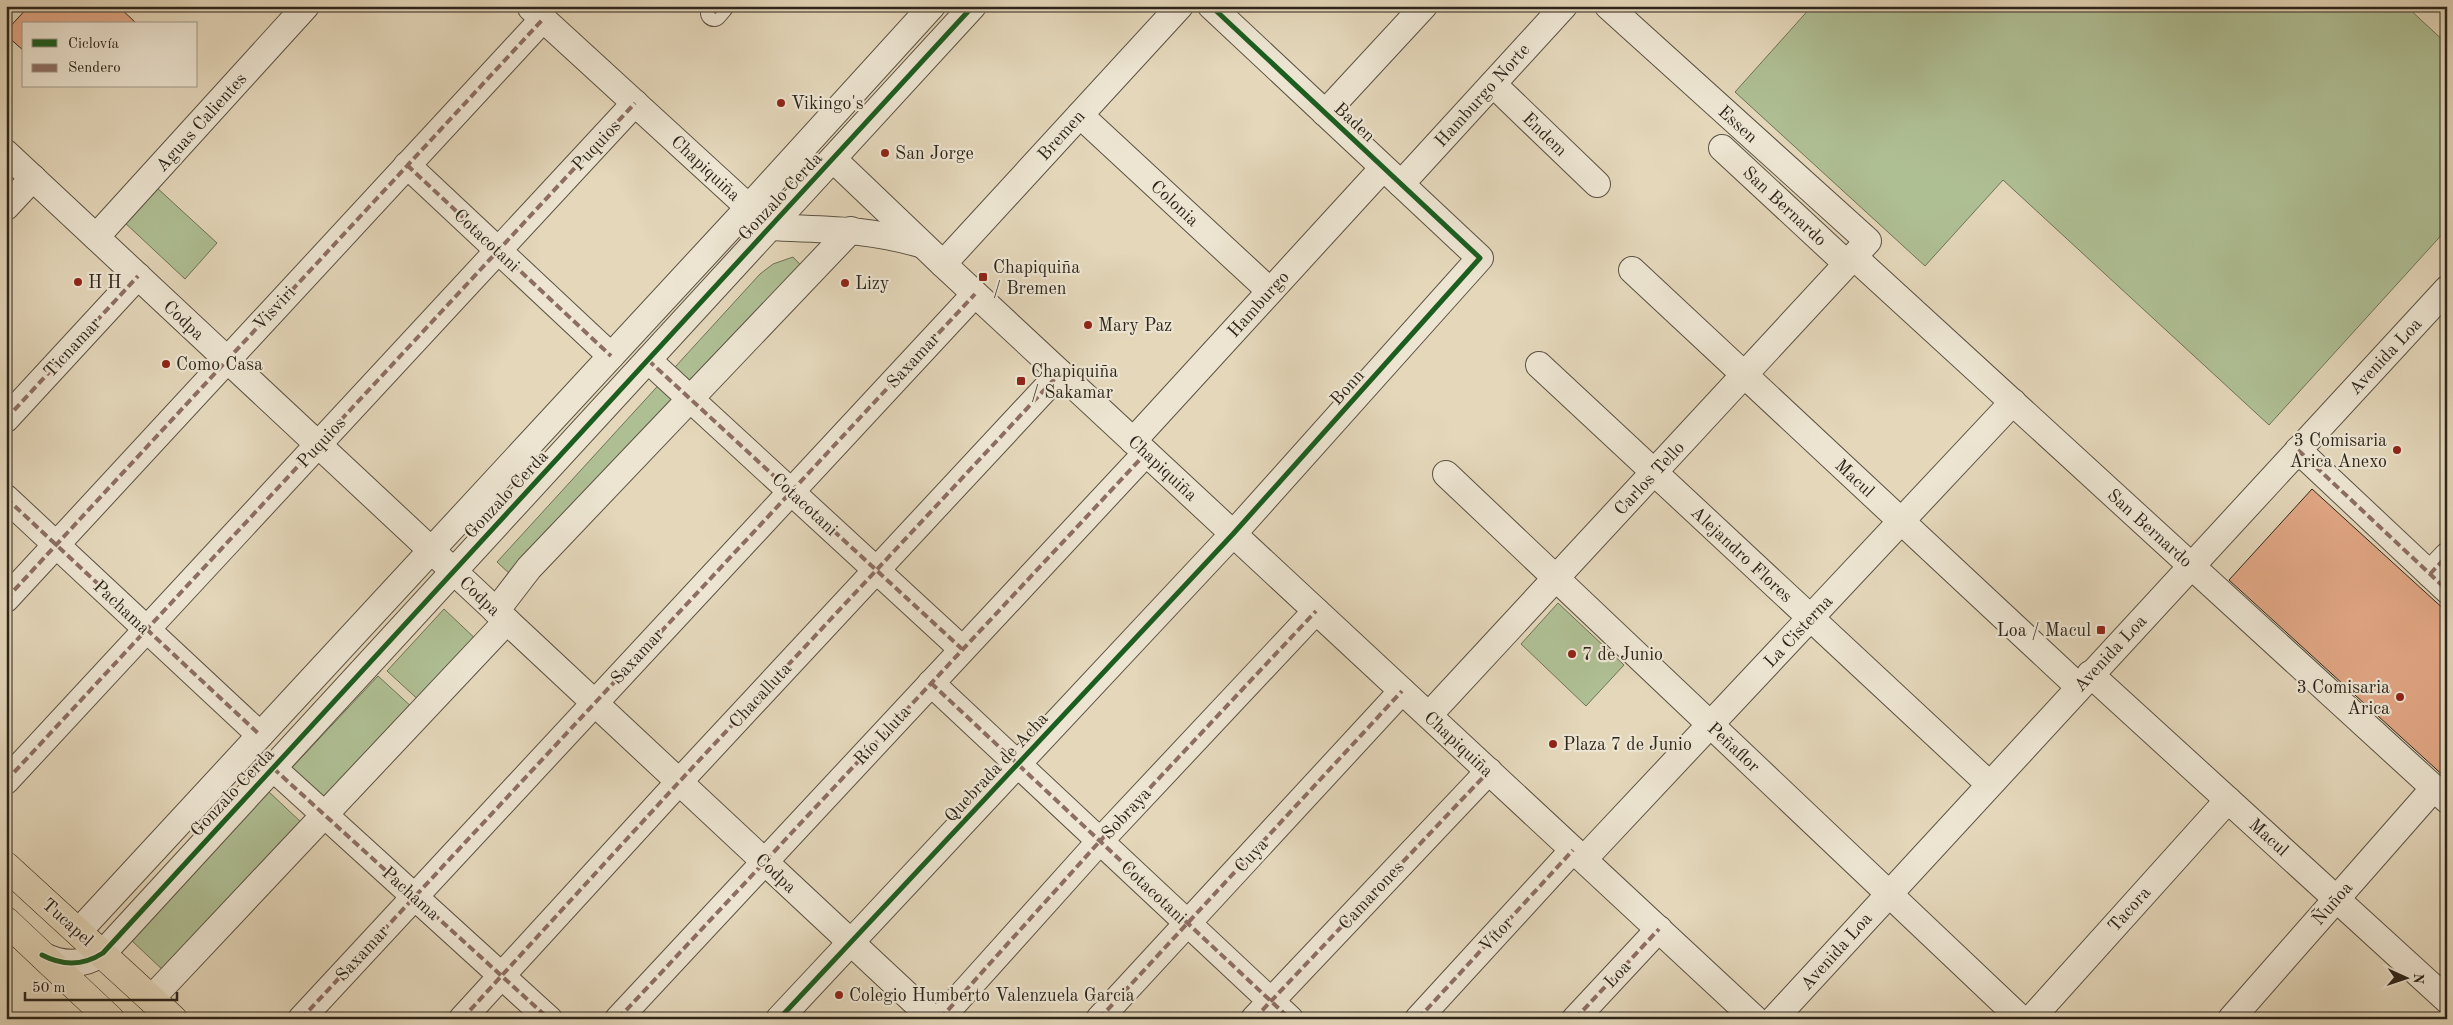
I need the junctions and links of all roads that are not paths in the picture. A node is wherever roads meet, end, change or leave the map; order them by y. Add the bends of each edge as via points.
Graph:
1 (306, 6) edge
2 (932, 6) edge
3 (973, 6) edge
4 (1180, 6) edge
5 (1211, 6) edge
6 (1564, 6) edge
7 (1608, 6) edge
8 (1420, 8) edge
9 (536, 12) edge
10 (1493, 84) junction
11 (635, 103) junction
12 (1325, 113) junction
13 (1080, 115) junction
14 (1722, 148) dead end
15 (6, 153) edge
16 (833, 159) junction
17 (407, 165) junction
18 (1392, 176) junction
19 (32, 178) junction
20 (1597, 184) dead end
21 (6, 207) edge
22 (749, 207) junction
23 (770, 227) junction
24 (851, 230) junction
25 (96, 237) junction
26 (923, 245) junction
27 (498, 250) junction
28 (1856, 254) junction
29 (1480, 258) joint
30 (943, 264) junction
31 (1632, 270) dead end
32 (138, 276) junction
33 (2447, 289) edge
34 (1270, 291) junction
35 (975, 294) junction
36 (611, 356) junction
37 (227, 359) junction
38 (648, 360) junction
39 (1539, 365) dead end
40 (1060, 373) junction
41 (1744, 375) junction
42 (691, 398) junction
43 (2012, 402) junction
44 (6, 419) edge
45 (318, 445) junction
46 (1140, 447) junction
47 (2298, 450) junction
48 (1654, 472) junction
49 (1446, 474) dead end
50 (791, 491) junction
51 (6, 498) edge
52 (1901, 521) junction
53 (1233, 534) junction
54 (56, 545) junction
55 (431, 550) junction
56 (2191, 566) junction
57 (876, 570) junction
58 (454, 572) junction
59 (2441, 573) edge
60 (1556, 578) junction
61 (6, 598) edge
62 (1316, 611) junction
63 (501, 616) junction
64 (1810, 618) junction
65 (147, 630) junction
66 (962, 649) junction
67 (2085, 681) junction
68 (931, 683) junction
69 (1402, 691) junction
70 (594, 702) junction
71 (1429, 715) junction
72 (1710, 724) junction
73 (260, 735) junction
74 (1018, 764) junction
75 (273, 768) junction
76 (1488, 771) junction
77 (6, 781) edge
78 (679, 782) junction
79 (1989, 784) junction
80 (2440, 794) edge
81 (2228, 800) junction
82 (323, 814) junction
83 (1100, 841) junction
84 (1578, 854) junction
85 (764, 862) junction
86 (6, 866) edge
87 (1889, 893) junction
88 (414, 896) junction
89 (2336, 899) junction
90 (6, 921) edge
91 (1188, 923) junction
92 (1659, 930) junction
93 (79, 931) junction
94 (851, 942) junction
95 (103, 953) junction
96 (42, 955) junction
97 (502, 976) junction
98 (2445, 995) edge
99 (151, 999) junction
100 (1263, 1010) edge
101 (110, 1019) edge
102 (173, 1019) edge
103 (300, 1019) edge
104 (462, 1019) edge
105 (549, 1019) edge
106 (618, 1019) edge
107 (779, 1019) edge
108 (933, 1019) edge
109 (940, 1019) edge
110 (1099, 1019) edge
111 (1290, 1019) edge
112 (1418, 1019) edge
113 (1575, 1019) edge
114 (1755, 1019) edge
115 (1774, 1019) edge
116 (2021, 1019) edge
117 (2030, 1019) edge
118 (2231, 1019) edge

1 - 25 street, Aguas Calientes
2 - 22 street, Gonzalo Cerda
3 - 16 street, Gonzalo Cerda
4 - 13 street, Bremen
5 - 12 street, Baden
6 - 10 street, Hamburgo Norte
7 - 28 street, Essen
8 - 12 street
9 - 11 street, Chapiquiña
9 - 17 street, Visviri
10 - 18 street, Hamburgo Norte
10 - 20 street, Endem
11 - 22 street, Chapiquiña
11 - 27 street, Puquios
12 - 18 street, Baden
13 - 30 street, Bremen
13 - 34 street, Colonia
14 - 28 street, San Bernardo
15 - 19 street, Codpa
16 - 23 street, Gonzalo Cerda
16 - 26 street
17 - 27 street, Cotacotani
17 - 37 street, Visviri
18 - 29 street, Baden
18 - 34 street, Hamburgo
19 - 21 street
19 - 25 street, Codpa
22 - 23 street, Chapiquiña
22 - 36 street, Gonzalo Cerda
23 - 24 street, Chapiquiña
23 - 38 street, Gonzalo Cerda
24 - 26 street, Chapiquiña
24 - 42 street
25 - 32 street, Codpa
26 - 30 street, Chapiquiña
27 - 36 street, Cotacotani
27 - 45 street, Puquios
28 - 41 street, Carlos Tello
28 - 43 street, San Bernardo
29 - 53 street, Bonn
30 - 35 street, Chapiquiña
31 - 41 street, Macul
32 - 37 street, Codpa
32 - 44 street, Ticnamar
33 - 47 street, Avenida Loa
34 - 46 street, Hamburgo
35 - 40 street, Chapiquiña
35 - 50 street, Saxamar
36 - 55 street, Gonzalo Cerda
37 - 45 street, Codpa
37 - 54 street, Visviri
38 - 42 street, Cotacotani
38 - 58 street, Gonzalo Cerda
39 - 48 street, Alejandro Flores
40 - 46 street, Chapiquiña
40 - 57 street, Chacalluta
41 - 48 street, Carlos Tello
41 - 52 street, Macul
42 - 50 street, Cotacotani
42 - 63 street via 529,568
43 - 52 street, La Cisterna
43 - 56 street, San Bernardo
45 - 55 street, Codpa
45 - 65 street, Puquios
46 - 53 street, Chapiquiña
46 - 66 street, Río Lluta
47 - 56 street, Avenida Loa
47 - 59 street
48 - 60 street, Carlos Tello
48 - 64 street, Alejandro Flores
49 - 60 street, Peñaflor
50 - 57 street, Cotacotani
50 - 70 street, Saxamar
51 - 54 street, Pachama
52 - 64 street, La Cisterna
52 - 67 street, Macul
53 - 62 street, Chapiquiña
53 - 74 street, Quebrada de Acha
54 - 61 street, Visviri
54 - 65 street, Pachama
55 - 58 street, Codpa
55 - 73 street, Gonzalo Cerda
56 - 67 street, Avenida Loa
56 - 80 street, San Bernardo
57 - 66 street, Cotacotani
57 - 78 street, Chacalluta
58 - 63 street, Codpa
58 - 75 street, Gonzalo Cerda
60 - 71 street, Carlos Tello
60 - 72 street, Peñaflor
62 - 69 street, Chapiquiña
62 - 83 street, Sobraya
63 - 70 street, Codpa
63 - 82 street
64 - 72 street, La Cisterna
64 - 79 street, Alejandro Flores
65 - 73 street, Pachama
65 - 77 street, Puquios
66 - 68 street, Río Lluta
67 - 79 street, Avenida Loa
67 - 81 street, Macul
68 - 74 street, Cotacotani
68 - 85 street, Río Lluta
69 - 71 street, Chapiquiña
69 - 91 street, Cuya
70 - 78 street, Codpa
70 - 88 street, Saxamar
71 - 76 street, Chapiquiña
72 - 84 street, La Cisterna
72 - 87 street, Peñaflor
73 - 93 street, Gonzalo Cerda
74 - 83 street, Cotacotani
74 - 94 street, Quebrada de Acha
75 - 82 street, Pachama
75 - 95 street, Gonzalo Cerda
76 - 84 street, Chapiquiña
76 - 100 street, Camarones
78 - 85 street, Codpa
78 - 97 street, Chacalluta
79 - 87 street, Avenida Loa
80 - 89 street, Ñuñoa
81 - 89 street, Macul
81 - 117 street, Tacora
82 - 88 street, Pachama
82 - 99 street
83 - 91 street, Cotacotani
83 - 109 street, Sobraya
84 - 92 street, Chapiquiña
84 - 112 street, Vítor
85 - 94 street, Codpa
85 - 106 street, Río Lluta
86 - 93 main road, Tucapel
87 - 115 street, Avenida Loa
87 - 116 street, Peñaflor
88 - 97 street, Pachama
88 - 103 street, Saxamar
89 - 98 street, Macul
89 - 118 street, Ñuñoa
90 - 96 main road
91 - 100 street, Cotacotani
91 - 110 street, Cuya
92 - 113 street, Loa
92 - 114 street, Chapiquiña
93 - 95 main road, Tucapel
94 - 107 street, Quebrada de Acha
94 - 108 street, Codpa
95 - 96 street, Gonzalo Cerda via 94,959 73,964
95 - 99 main road, Tucapel
96 - 101 main road
97 - 104 street, Chacalluta
97 - 105 street, Pachama
99 - 102 main road, Tucapel
100 - 111 street, Cotacotani

